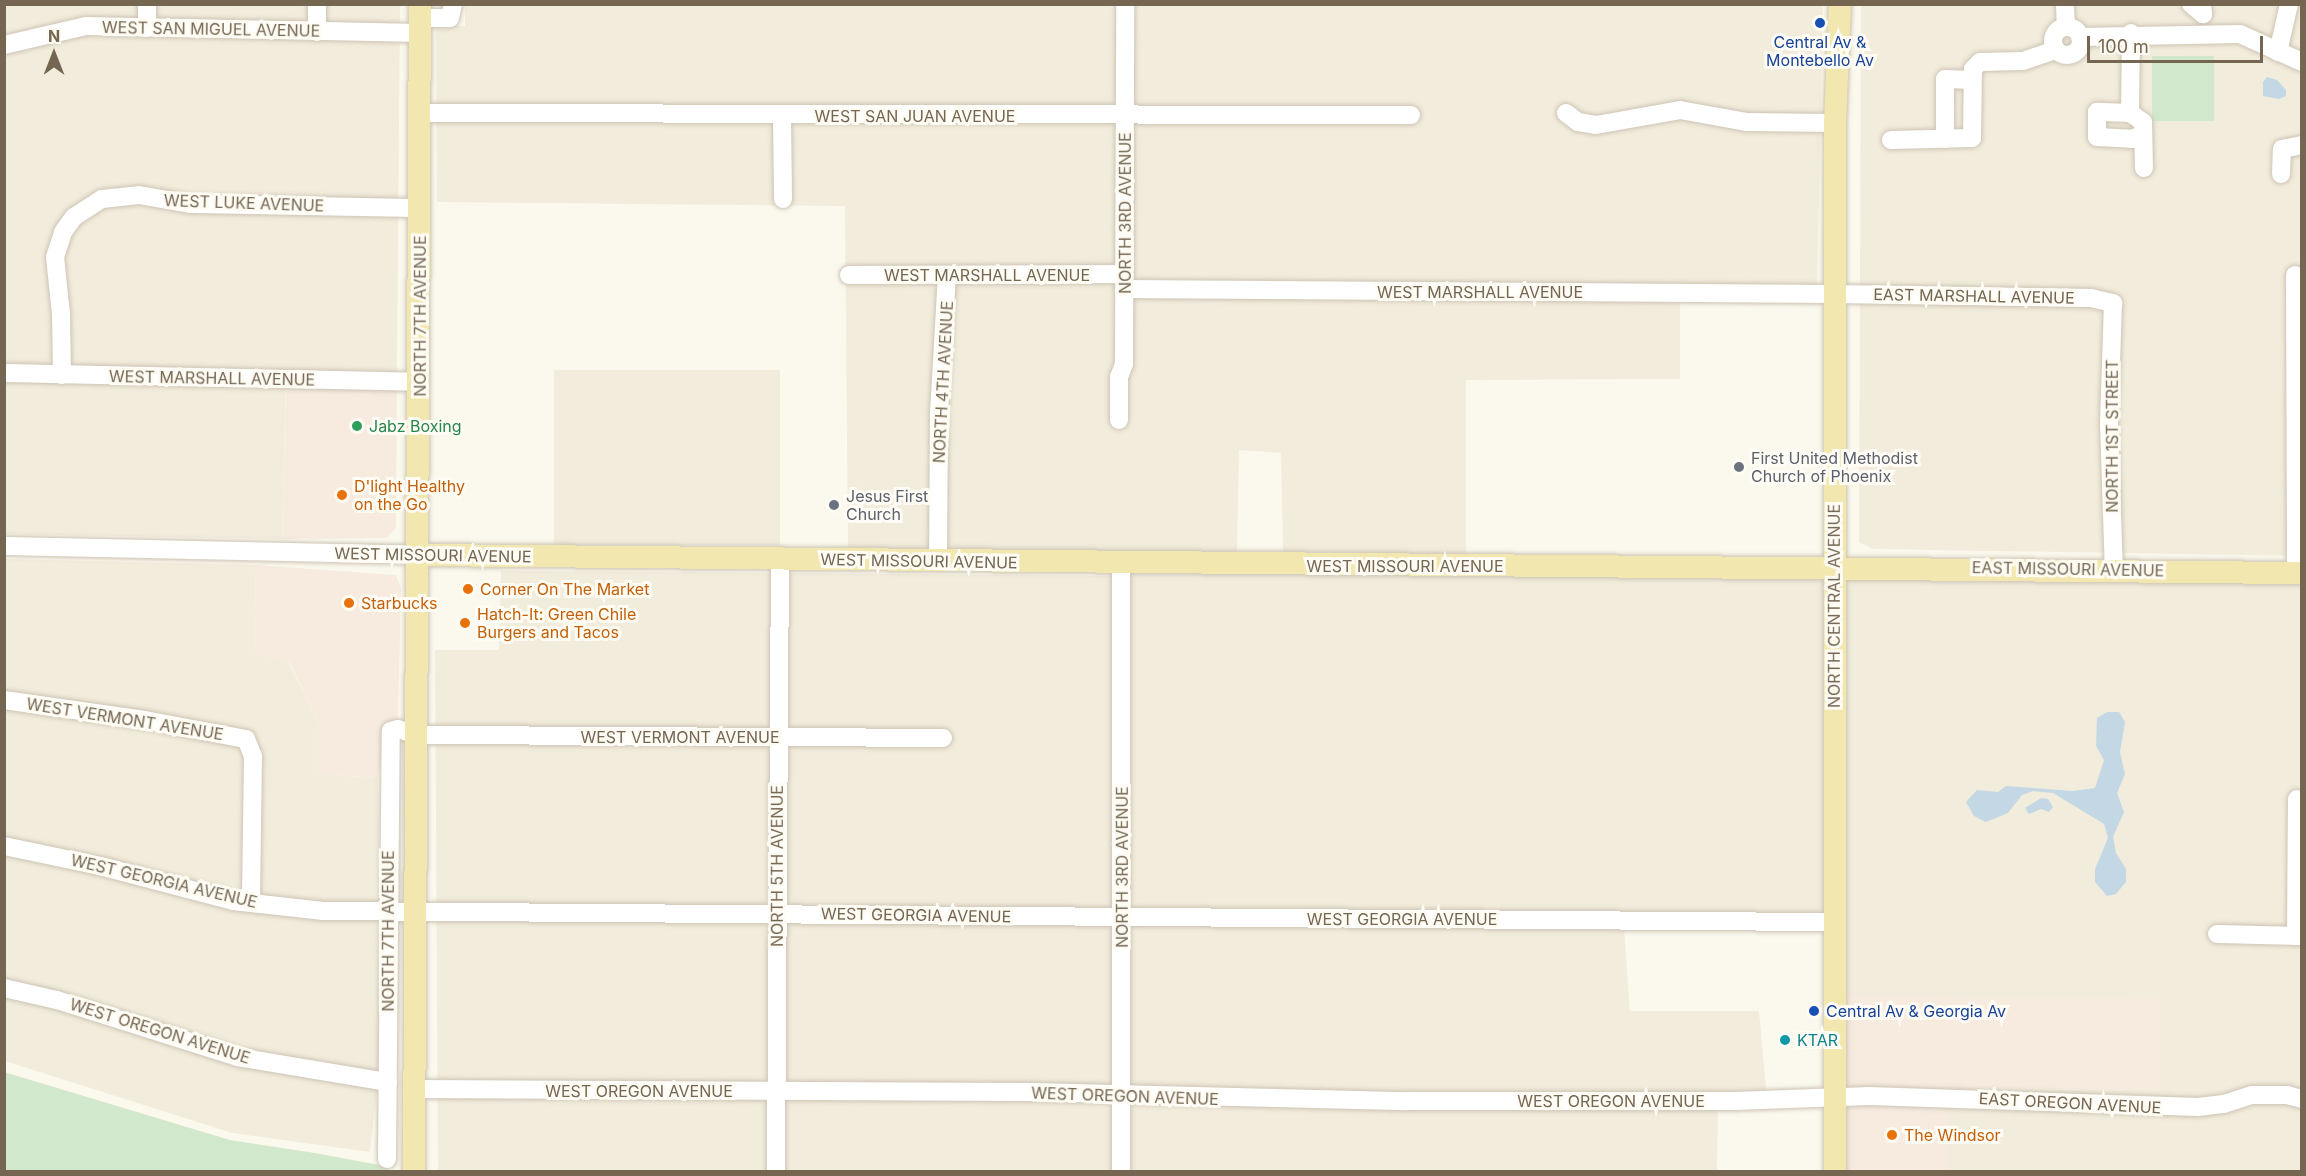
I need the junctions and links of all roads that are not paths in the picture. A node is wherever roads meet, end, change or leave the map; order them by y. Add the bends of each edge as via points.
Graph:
1 (147, 4) edge
2 (317, 4) edge
3 (453, 4) edge
4 (1125, 4) edge
5 (1840, 4) edge
6 (2065, 4) edge
7 (2199, 8) edge
8 (2293, 11) edge
9 (420, 19) edge
10 (147, 28) junction
11 (317, 32) junction
12 (2073, 32) junction
13 (2131, 33) junction
14 (2211, 33) junction
15 (4, 45) edge
16 (2278, 52) junction
17 (2301, 62) edge
18 (1972, 80) junction
19 (420, 112) junction
20 (2130, 112) junction
21 (1566, 113) dead end
22 (782, 115) junction
23 (1125, 115) junction
24 (1411, 115) dead end
25 (1836, 123) junction
26 (2143, 134) junction
27 (1945, 139) junction
28 (1892, 140) dead end
29 (2301, 146) edge
30 (2144, 168) dead end
31 (2281, 174) dead end
32 (783, 199) dead end
33 (420, 208) junction
34 (849, 275) dead end
35 (947, 275) junction
36 (2295, 275) dead end
37 (1124, 282) junction
38 (1835, 294) junction
39 (2113, 303) joint
40 (4, 373) edge
41 (62, 375) junction
42 (419, 382) junction
43 (1119, 420) dead end
44 (4, 546) edge
45 (419, 555) junction
46 (780, 560) junction
47 (938, 561) junction
48 (1121, 563) junction
49 (1833, 567) junction
50 (2114, 570) junction
51 (2299, 573) edge
52 (4, 700) edge
53 (418, 735) junction
54 (778, 737) junction
55 (943, 738) dead end
56 (2297, 799) dead end
57 (4, 846) edge
58 (251, 903) junction
59 (387, 912) junction
60 (417, 912) junction
61 (777, 913) junction
62 (1122, 917) junction
63 (1836, 922) junction
64 (2217, 934) dead end
65 (2299, 936) edge
66 (4, 988) edge
67 (388, 1082) junction
68 (415, 1089) junction
69 (776, 1092) junction
70 (1121, 1095) junction
71 (1835, 1098) junction
72 (2301, 1099) edge
73 (387, 1159) dead end
74 (414, 1172) edge
75 (776, 1172) edge
76 (1121, 1172) edge
77 (1835, 1172) edge

1 - 10 street
2 - 11 street
3 - 9 street, WEST SAN MIGUEL AVENUE via 450,18
4 - 23 street, NORTH 3RD AVENUE
5 - 25 main road, NORTH CENTRAL AVENUE
6 - 12 street
7 - 14 street
8 - 16 street
9 - 11 street, WEST SAN MIGUEL AVENUE
9 - 19 main road, NORTH 7TH AVENUE
10 - 11 street, WEST SAN MIGUEL AVENUE
10 - 15 street, WEST SAN MIGUEL AVENUE via 86,26
12 - 13 street
12 - 18 street via 2054,34 2055,50 2023,61 1980,62 1973,69
13 - 14 street
13 - 20 street
14 - 16 street via 2240,34
16 - 17 street
18 - 27 street via 1972,138
18 - 27 street via 1946,79
19 - 22 street, WEST SAN JUAN AVENUE
19 - 33 main road, NORTH 7TH AVENUE
20 - 26 street via 2143,122
20 - 26 street via 2097,112 2097,137 2132,139
21 - 25 street via 1578,122 1596,125 1680,110 1746,122
22 - 23 street, WEST SAN JUAN AVENUE
22 - 32 street
23 - 24 street, WEST SAN JUAN AVENUE
23 - 37 street, NORTH 3RD AVENUE
25 - 38 main road, NORTH CENTRAL AVENUE
26 - 30 street
27 - 28 street
29 - 31 street via 2282,150
33 - 41 street, WEST LUKE AVENUE via 190,204 122,195 86,206 63,232 55,257 62,314
33 - 42 main road, NORTH 7TH AVENUE
34 - 35 street, WEST MARSHALL AVENUE
35 - 37 street, WEST MARSHALL AVENUE
35 - 47 street, NORTH 4TH AVENUE via 939,413
36 - 51 street
37 - 38 street, WEST MARSHALL AVENUE
37 - 43 street, NORTH 3RD AVENUE
38 - 39 street, EAST MARSHALL AVENUE via 2091,298
38 - 49 main road, NORTH CENTRAL AVENUE
39 - 50 street, NORTH 1ST STREET via 2109,423
40 - 41 street, WEST MARSHALL AVENUE
41 - 42 street, WEST MARSHALL AVENUE
42 - 45 main road, NORTH 7TH AVENUE
44 - 45 street, WEST MISSOURI AVENUE
45 - 46 main road, WEST MISSOURI AVENUE
45 - 53 main road, NORTH 7TH AVENUE
46 - 47 main road, WEST MISSOURI AVENUE
46 - 54 street, NORTH 5TH AVENUE
47 - 48 main road, WEST MISSOURI AVENUE
48 - 49 main road, WEST MISSOURI AVENUE
48 - 62 street, NORTH 3RD AVENUE
49 - 50 main road, EAST MISSOURI AVENUE
49 - 63 main road, NORTH CENTRAL AVENUE
50 - 51 main road, EAST MISSOURI AVENUE
52 - 58 street, WEST VERMONT AVENUE via 246,739 253,756
53 - 54 street, WEST VERMONT AVENUE
53 - 59 street, NORTH 7TH AVENUE via 398,729 389,735
53 - 60 main road, NORTH 7TH AVENUE
54 - 55 street, WEST VERMONT AVENUE
54 - 61 street, NORTH 5TH AVENUE
56 - 65 street
57 - 58 street, WEST GEORGIA AVENUE
58 - 59 street, WEST GEORGIA AVENUE
59 - 60 street, WEST GEORGIA AVENUE
59 - 67 street, NORTH 7TH AVENUE
60 - 61 street, WEST GEORGIA AVENUE
60 - 68 main road, NORTH 7TH AVENUE
61 - 62 street, WEST GEORGIA AVENUE
61 - 69 street, NORTH 5TH AVENUE
62 - 63 street, WEST GEORGIA AVENUE
62 - 70 street, NORTH 3RD AVENUE
63 - 71 main road, NORTH CENTRAL AVENUE
64 - 65 street
66 - 67 street, WEST OREGON AVENUE via 57,1000 238,1057
67 - 73 street, NORTH 7TH AVENUE
68 - 69 street, WEST OREGON AVENUE
68 - 74 main road, NORTH 7TH AVENUE
69 - 70 street, WEST OREGON AVENUE
69 - 75 street, NORTH 5TH AVENUE
70 - 71 street, WEST OREGON AVENUE via 1407,1101
70 - 76 street, NORTH 3RD AVENUE
71 - 72 street, EAST OREGON AVENUE via 1953,1097 2128,1107 2211,1107 2264,1094
71 - 77 main road, NORTH CENTRAL AVENUE

